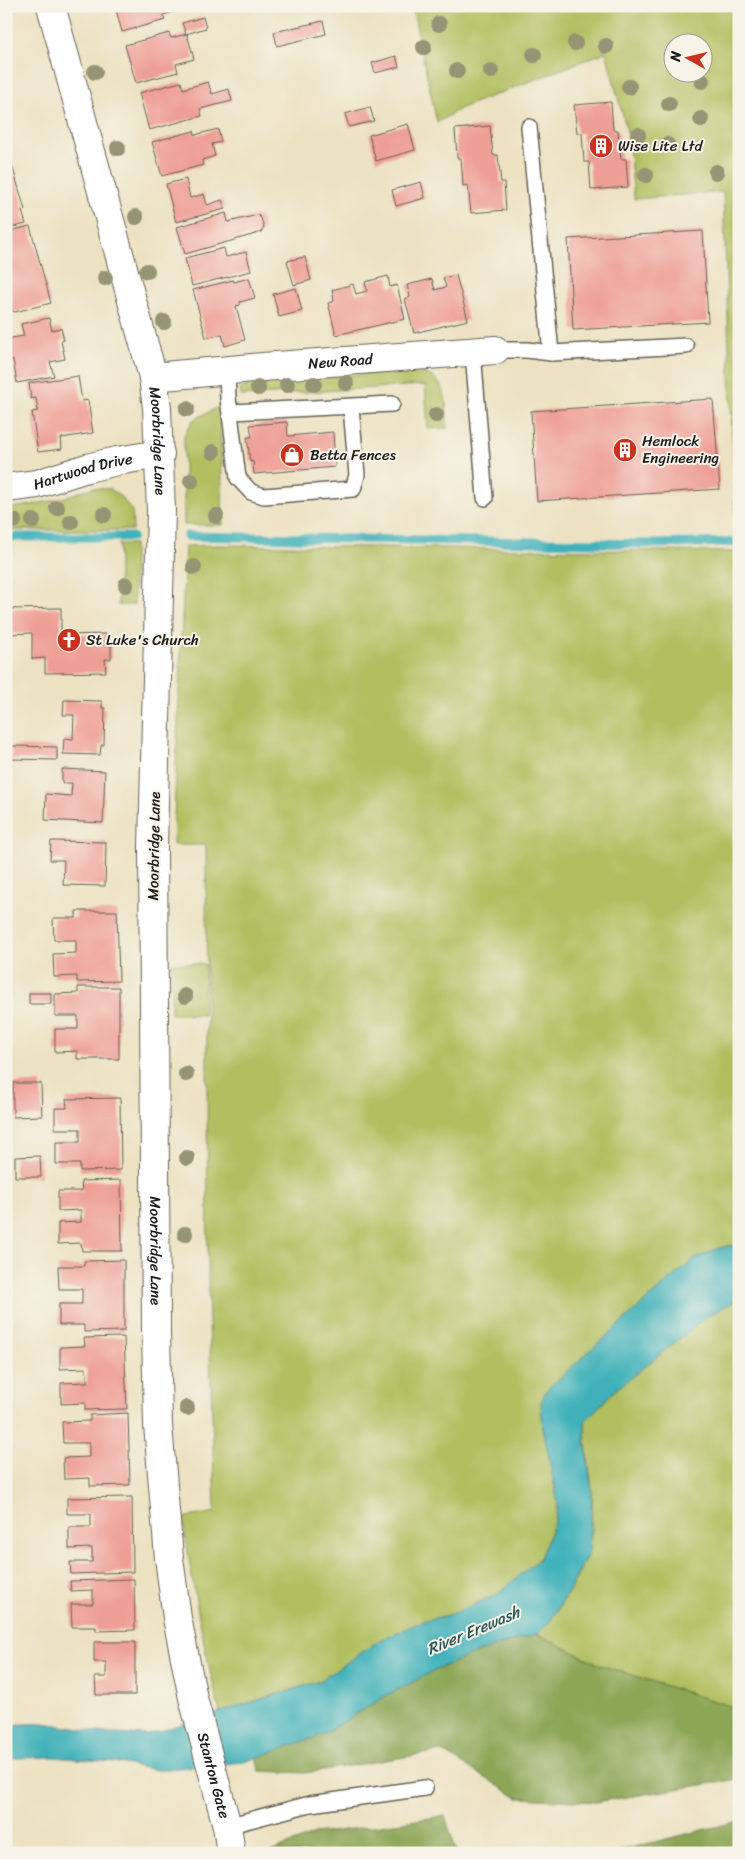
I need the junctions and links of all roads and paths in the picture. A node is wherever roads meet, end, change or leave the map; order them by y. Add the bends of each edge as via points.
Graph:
1 (50, 6) edge
2 (529, 127) dead end
3 (686, 346) dead end
4 (484, 351) junction
5 (551, 353) junction
6 (227, 370) junction
7 (153, 377) junction
8 (392, 404) dead end
9 (351, 408) junction
10 (231, 412) junction
11 (160, 454) junction
12 (6, 488) edge
13 (485, 498) dead end
14 (193, 1698) joint
15 (424, 1788) dead end
16 (227, 1826) junction
17 (231, 1853) edge

1 - 7 street, Moorbridge Lane
2 - 5 lane
3 - 5 lane, New Road
4 - 5 lane, New Road
4 - 6 street, New Road
4 - 13 lane
6 - 7 street, New Road
6 - 10 lane
7 - 11 street, Moorbridge Lane
8 - 9 lane
9 - 10 lane
9 - 10 lane via 357,475 353,489 264,496 251,492 238,478
11 - 12 street, Hartwood Drive via 87,468 37,484
11 - 14 street, Moorbridge Lane via 153,846 158,1425 169,1558
14 - 16 street, Stanton Gate
15 - 16 lane via 310,1804
16 - 17 street, Stanton Gate

